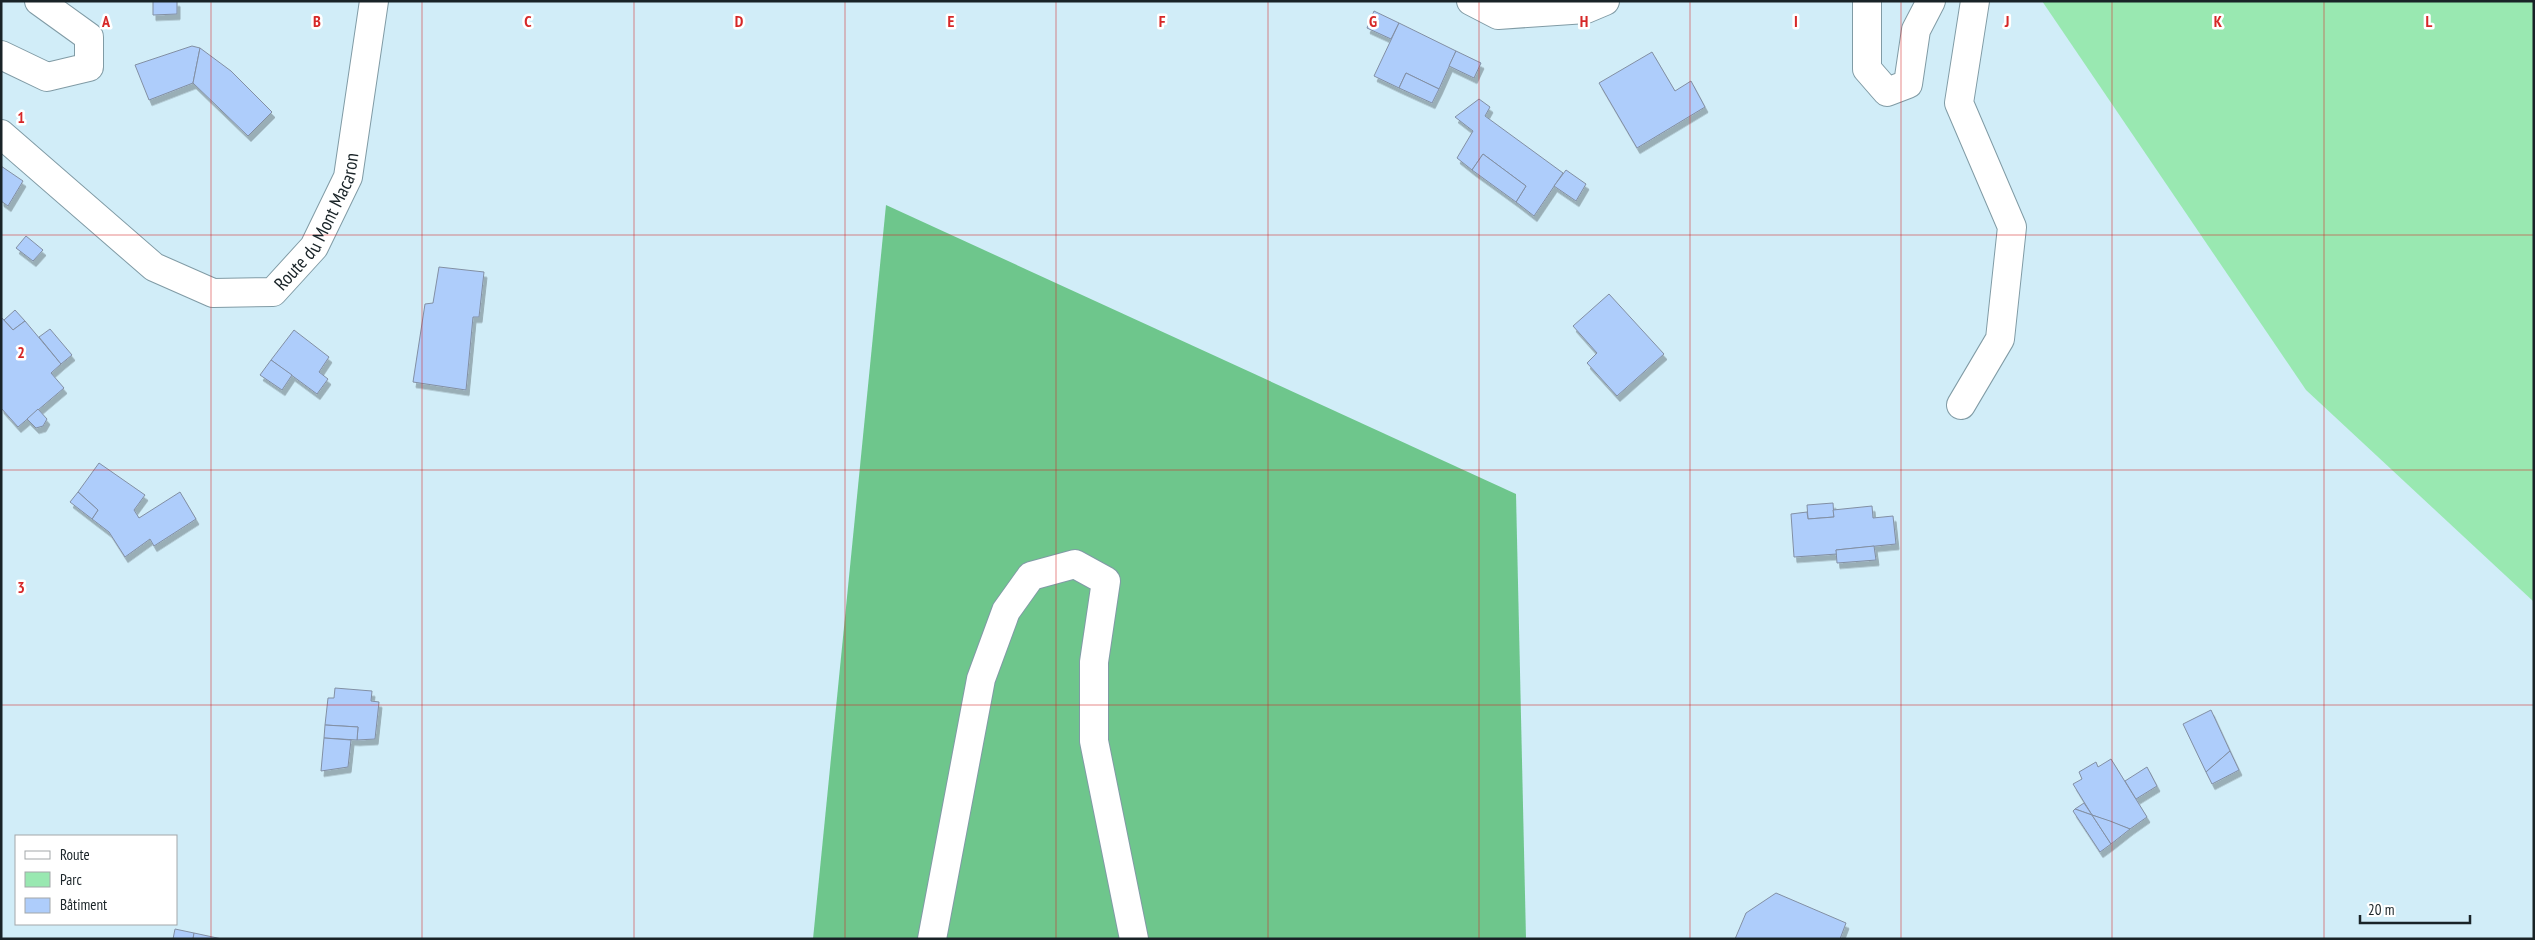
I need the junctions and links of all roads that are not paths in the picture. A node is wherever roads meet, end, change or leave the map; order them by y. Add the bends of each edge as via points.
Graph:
1 (39, 1) edge
2 (374, 1) edge
3 (1470, 1) edge
4 (1604, 1) edge
5 (1868, 1) edge
6 (1930, 1) edge
7 (1975, 1) edge
8 (1, 54) edge
9 (1, 134) edge
10 (1961, 404) dead end
11 (932, 939) edge
12 (1134, 939) edge

1 - 8 street via 89,37 89,67 47,77
2 - 9 street, Route du Mont Macaron via 348,177 314,247 273,292 213,293 154,266
3 - 4 street via 1498,15 1586,9
5 - 6 street via 1867,69 1887,92 1908,84 1916,30
7 - 10 street via 1959,103 2012,227 2000,339
11 - 12 street via 981,679 1006,611 1031,576 1075,564 1106,581 1094,662 1094,741

